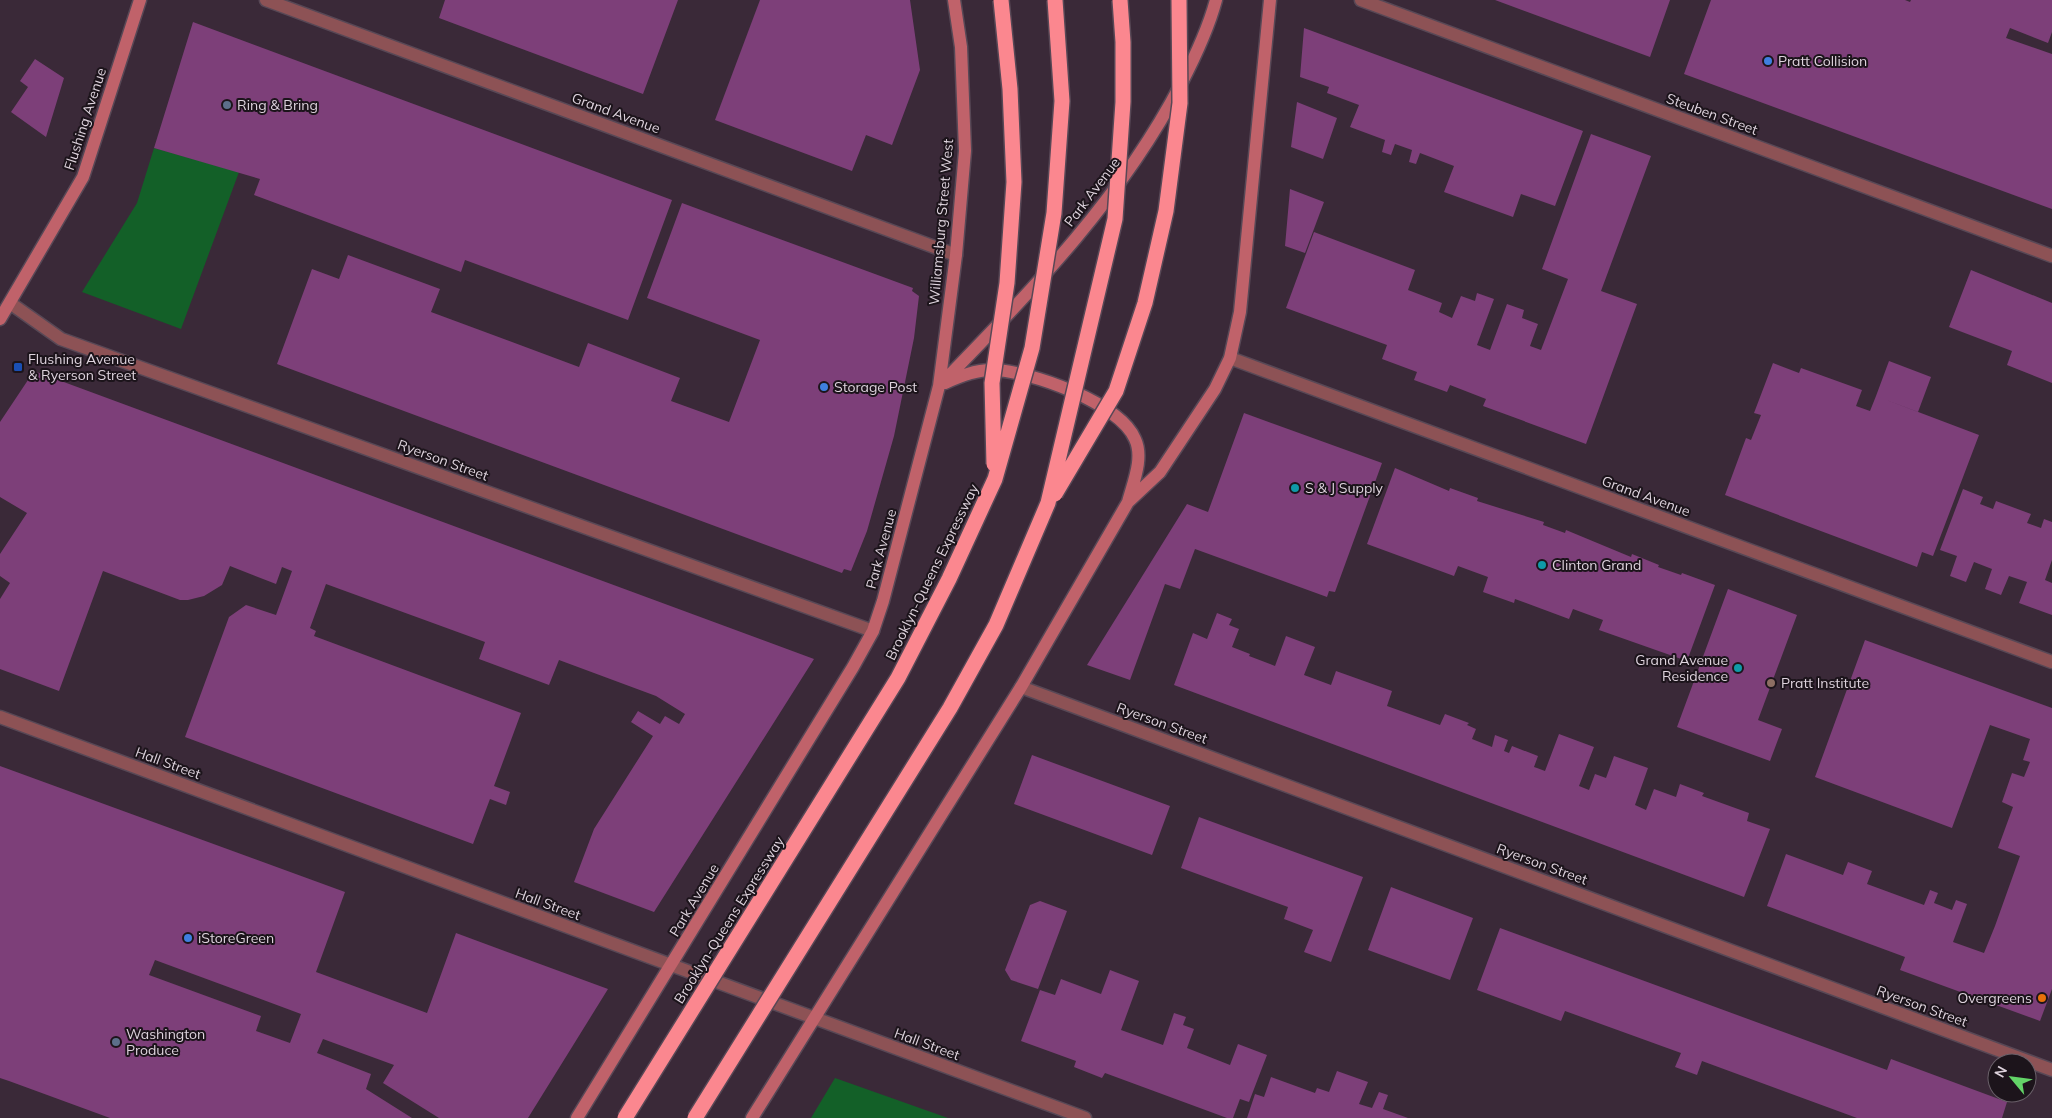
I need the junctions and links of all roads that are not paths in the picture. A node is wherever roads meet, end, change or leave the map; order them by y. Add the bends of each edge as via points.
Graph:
1 (140, 0) edge
2 (266, 0) edge
3 (954, 0) edge
4 (1001, 0) edge
5 (1055, 0) edge
6 (1120, 0) edge
7 (1179, 0) edge
8 (1216, 0) edge
9 (1270, 0) edge
10 (1361, 0) edge
11 (956, 255) junction
12 (2052, 256) edge
13 (10, 303) junction
14 (0, 319) edge
15 (1230, 358) junction
16 (939, 386) junction
17 (995, 479) junction
18 (1128, 502) junction
19 (1048, 503) junction
20 (873, 631) junction
21 (2052, 662) edge
22 (1022, 687) junction
23 (0, 717) edge
24 (672, 966) junction
25 (814, 1018) junction
26 (2052, 1070) edge
27 (577, 1118) edge
28 (625, 1118) edge
29 (695, 1118) edge
30 (752, 1118) edge
31 (1085, 1118) edge

1 - 13 main road, Flushing Avenue via 83,177
2 - 11 street, Grand Avenue
3 - 11 main road, Williamsburg Street West via 961,47 965,151
4 - 17 highway, bridge via 1010,89 1014,182 1007,283 992,383
5 - 17 highway, Brooklyn-Queens Expressway, bridge via 1062,101 1054,212 1032,348
6 - 19 highway, bridge via 1123,102 1115,219
7 - 19 highway, bridge via 1180,103 1166,211 1145,303 1116,391
8 - 16 main road, Park Avenue via 1200,46 1172,101 1107,200 1028,294
9 - 15 main road via 1240,312
10 - 12 street, Steuben Street
11 - 16 main road, Williamsburg Street West
13 - 14 main road, Flushing Avenue
13 - 20 street, Ryerson Street via 62,338
15 - 18 main road via 1215,390 1160,472
15 - 21 street, Grand Avenue
16 - 18 main road via 972,372 1005,371 1049,382 1102,407 1131,432 1138,448
16 - 20 main road, Park Avenue
17 - 28 highway, Brooklyn-Queens Expressway, bridge via 950,579 898,678
18 - 22 main road
19 - 29 highway, bridge via 996,625 950,708
20 - 24 main road, Park Avenue
22 - 25 main road
22 - 26 street, Ryerson Street
23 - 24 street, Hall Street
24 - 25 street, Hall Street
24 - 27 main road, Park Avenue
25 - 30 main road
25 - 31 street, Hall Street

